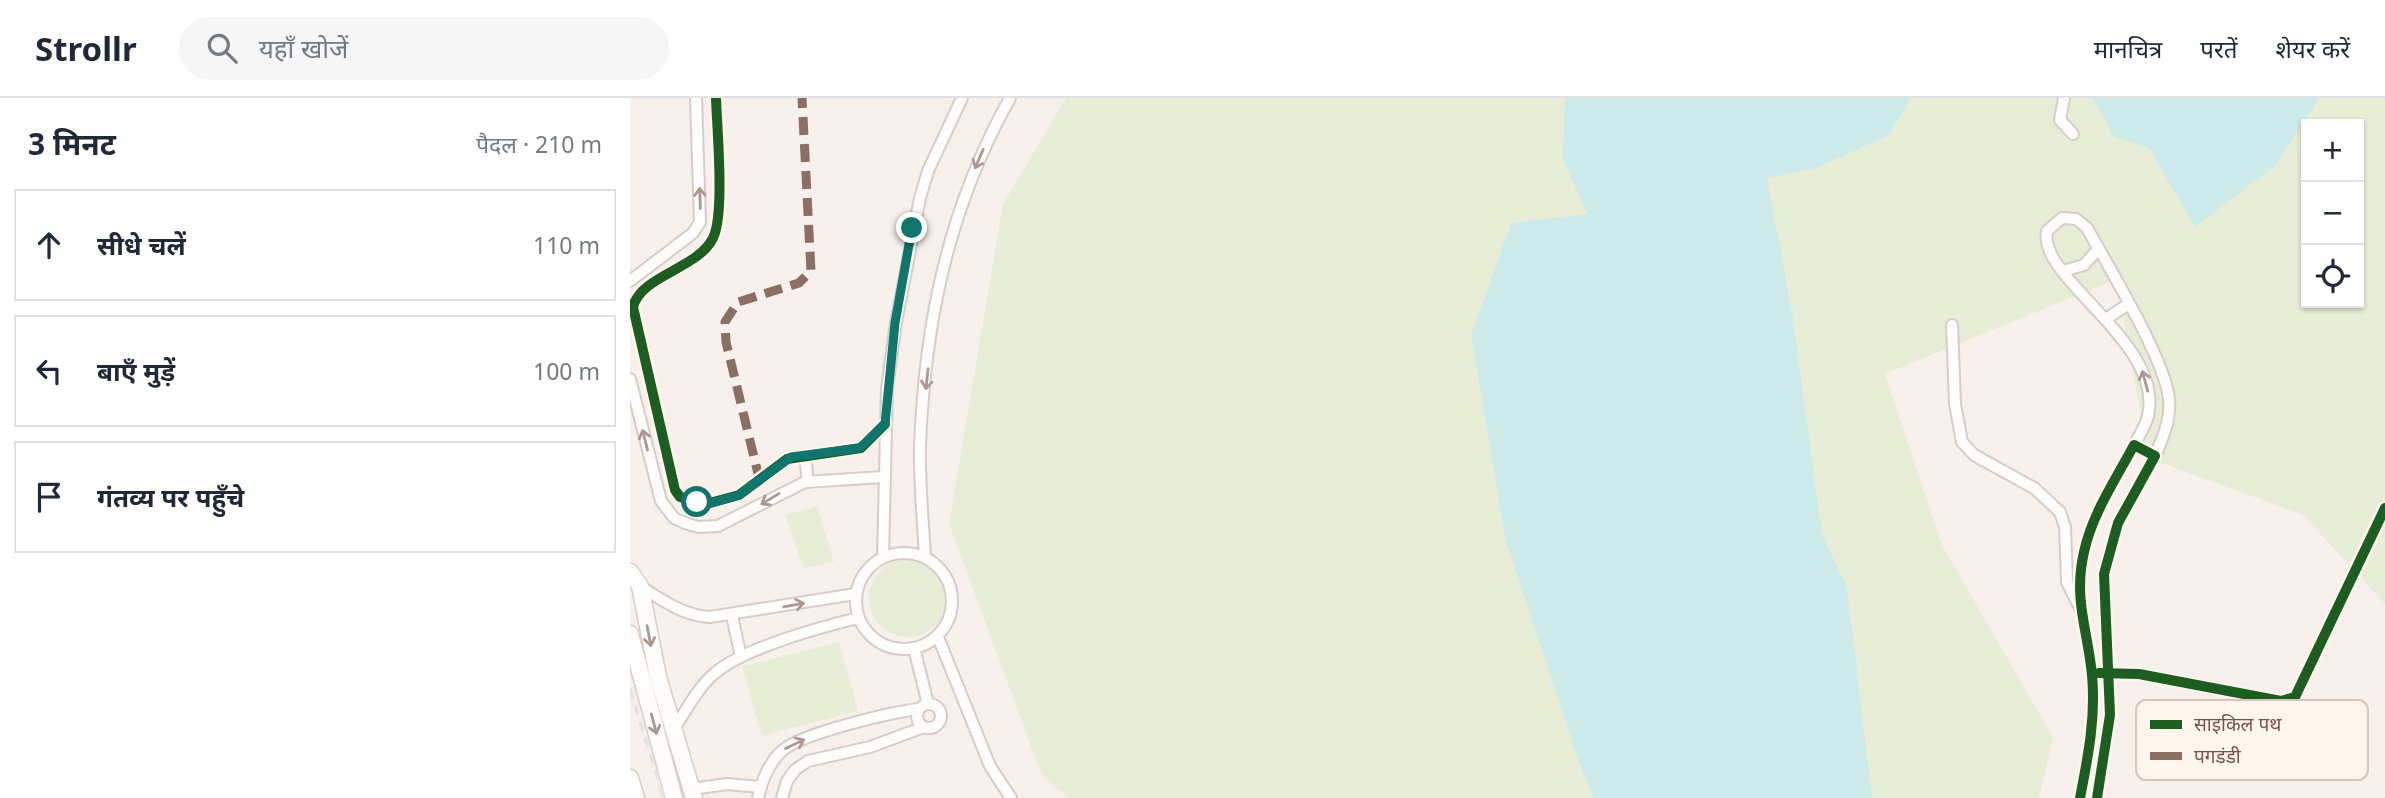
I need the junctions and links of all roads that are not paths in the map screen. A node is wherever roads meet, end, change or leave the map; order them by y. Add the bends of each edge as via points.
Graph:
1 (696, 98) edge
2 (716, 98) edge
3 (962, 98) edge
4 (1010, 98) edge
5 (2064, 98) edge
6 (2073, 134) dead end
7 (698, 228) junction
8 (714, 235) junction
9 (2098, 249) junction
10 (2063, 271) junction
11 (630, 281) edge
12 (2127, 305) junction
13 (2105, 319) junction
14 (1952, 325) dead end
15 (630, 379) edge
16 (885, 424) junction
17 (2134, 445) junction
18 (805, 456) junction
19 (2155, 456) junction
20 (883, 477) junction
21 (808, 482) junction
22 (674, 489) junction
23 (659, 494) junction
24 (734, 497) junction
25 (2385, 508) edge
26 (742, 516) junction
27 (925, 556) junction
28 (883, 557) junction
29 (630, 572) edge
30 (639, 586) junction
31 (855, 594) junction
32 (2080, 608) junction
33 (732, 616) junction
34 (858, 618) junction
35 (630, 634) edge
36 (938, 637) junction
37 (914, 648) junction
38 (741, 657) junction
39 (2092, 673) junction
40 (2108, 673) junction
41 (2276, 700) edge
42 (2284, 700) edge
43 (924, 707) junction
44 (924, 727) junction
45 (673, 730) junction
46 (630, 778) edge
47 (693, 793) edge
48 (760, 793) edge
49 (636, 798) edge
50 (674, 798) edge
51 (782, 798) edge
52 (1011, 798) edge
53 (2080, 798) edge
54 (2097, 798) edge

7 -> 1 street
2 - 8 street via 718,204
3 - 16 street via 928,171 912,228 895,323
4 -> 27 street via 961,204 934,301 920,446
5 - 6 street via 2060,120
7 - 8 street
7 - 11 street
8 - 22 street via 700,255 640,291 633,307
9 - 10 street via 2084,264
9 - 10 street via 2082,223 2069,218 2056,221 2047,231 2046,245
9 - 12 street
10 - 13 street
12 - 13 street
12 - 19 street via 2161,370 2169,397 2167,422
17 -> 13 street via 2148,417 2146,382 2138,363
14 - 32 street via 1955,404 1962,442 1974,455 2051,501 2063,519 2067,582
23 -> 15 street
16 - 18 street via 860,448
16 - 20 street
17 - 19 street
17 - 32 street via 2092,525 2080,579
18 - 21 street
18 - 24 street via 781,462 752,488
19 - 40 street via 2118,523 2108,554 2103,605
20 - 21 street
20 - 28 street
21 -> 26 street via 788,488
22 - 23 street
22 - 24 street via 680,497 706,504
23 - 26 street via 674,518 698,527 719,526
24 - 26 street
25 - 42 street via 2295,697
27 - 28 street via 902,553
27 - 36 street via 949,582 953,602 949,621
28 - 31 street via 860,579
29 - 30 street
30 - 33 street via 696,617
30 -> 45 street
33 -> 31 street
31 - 34 street
32 - 39 street
33 - 38 street
34 - 37 street via 869,636 886,647
34 - 38 street
35 -> 50 street
36 - 37 street
36 - 52 street via 990,766
37 - 43 street
38 - 45 street via 715,673
39 - 40 street
39 - 53 street via 2093,718
40 - 41 street via 2161,677
40 - 54 street via 2108,736
43 - 44 street via 917,716
43 - 44 street via 939,709 942,715 936,726
48 -> 43 street via 768,768 785,748
44 - 51 street via 870,747 808,761 787,781
45 - 47 street
46 - 49 street
47 - 48 street via 727,784

